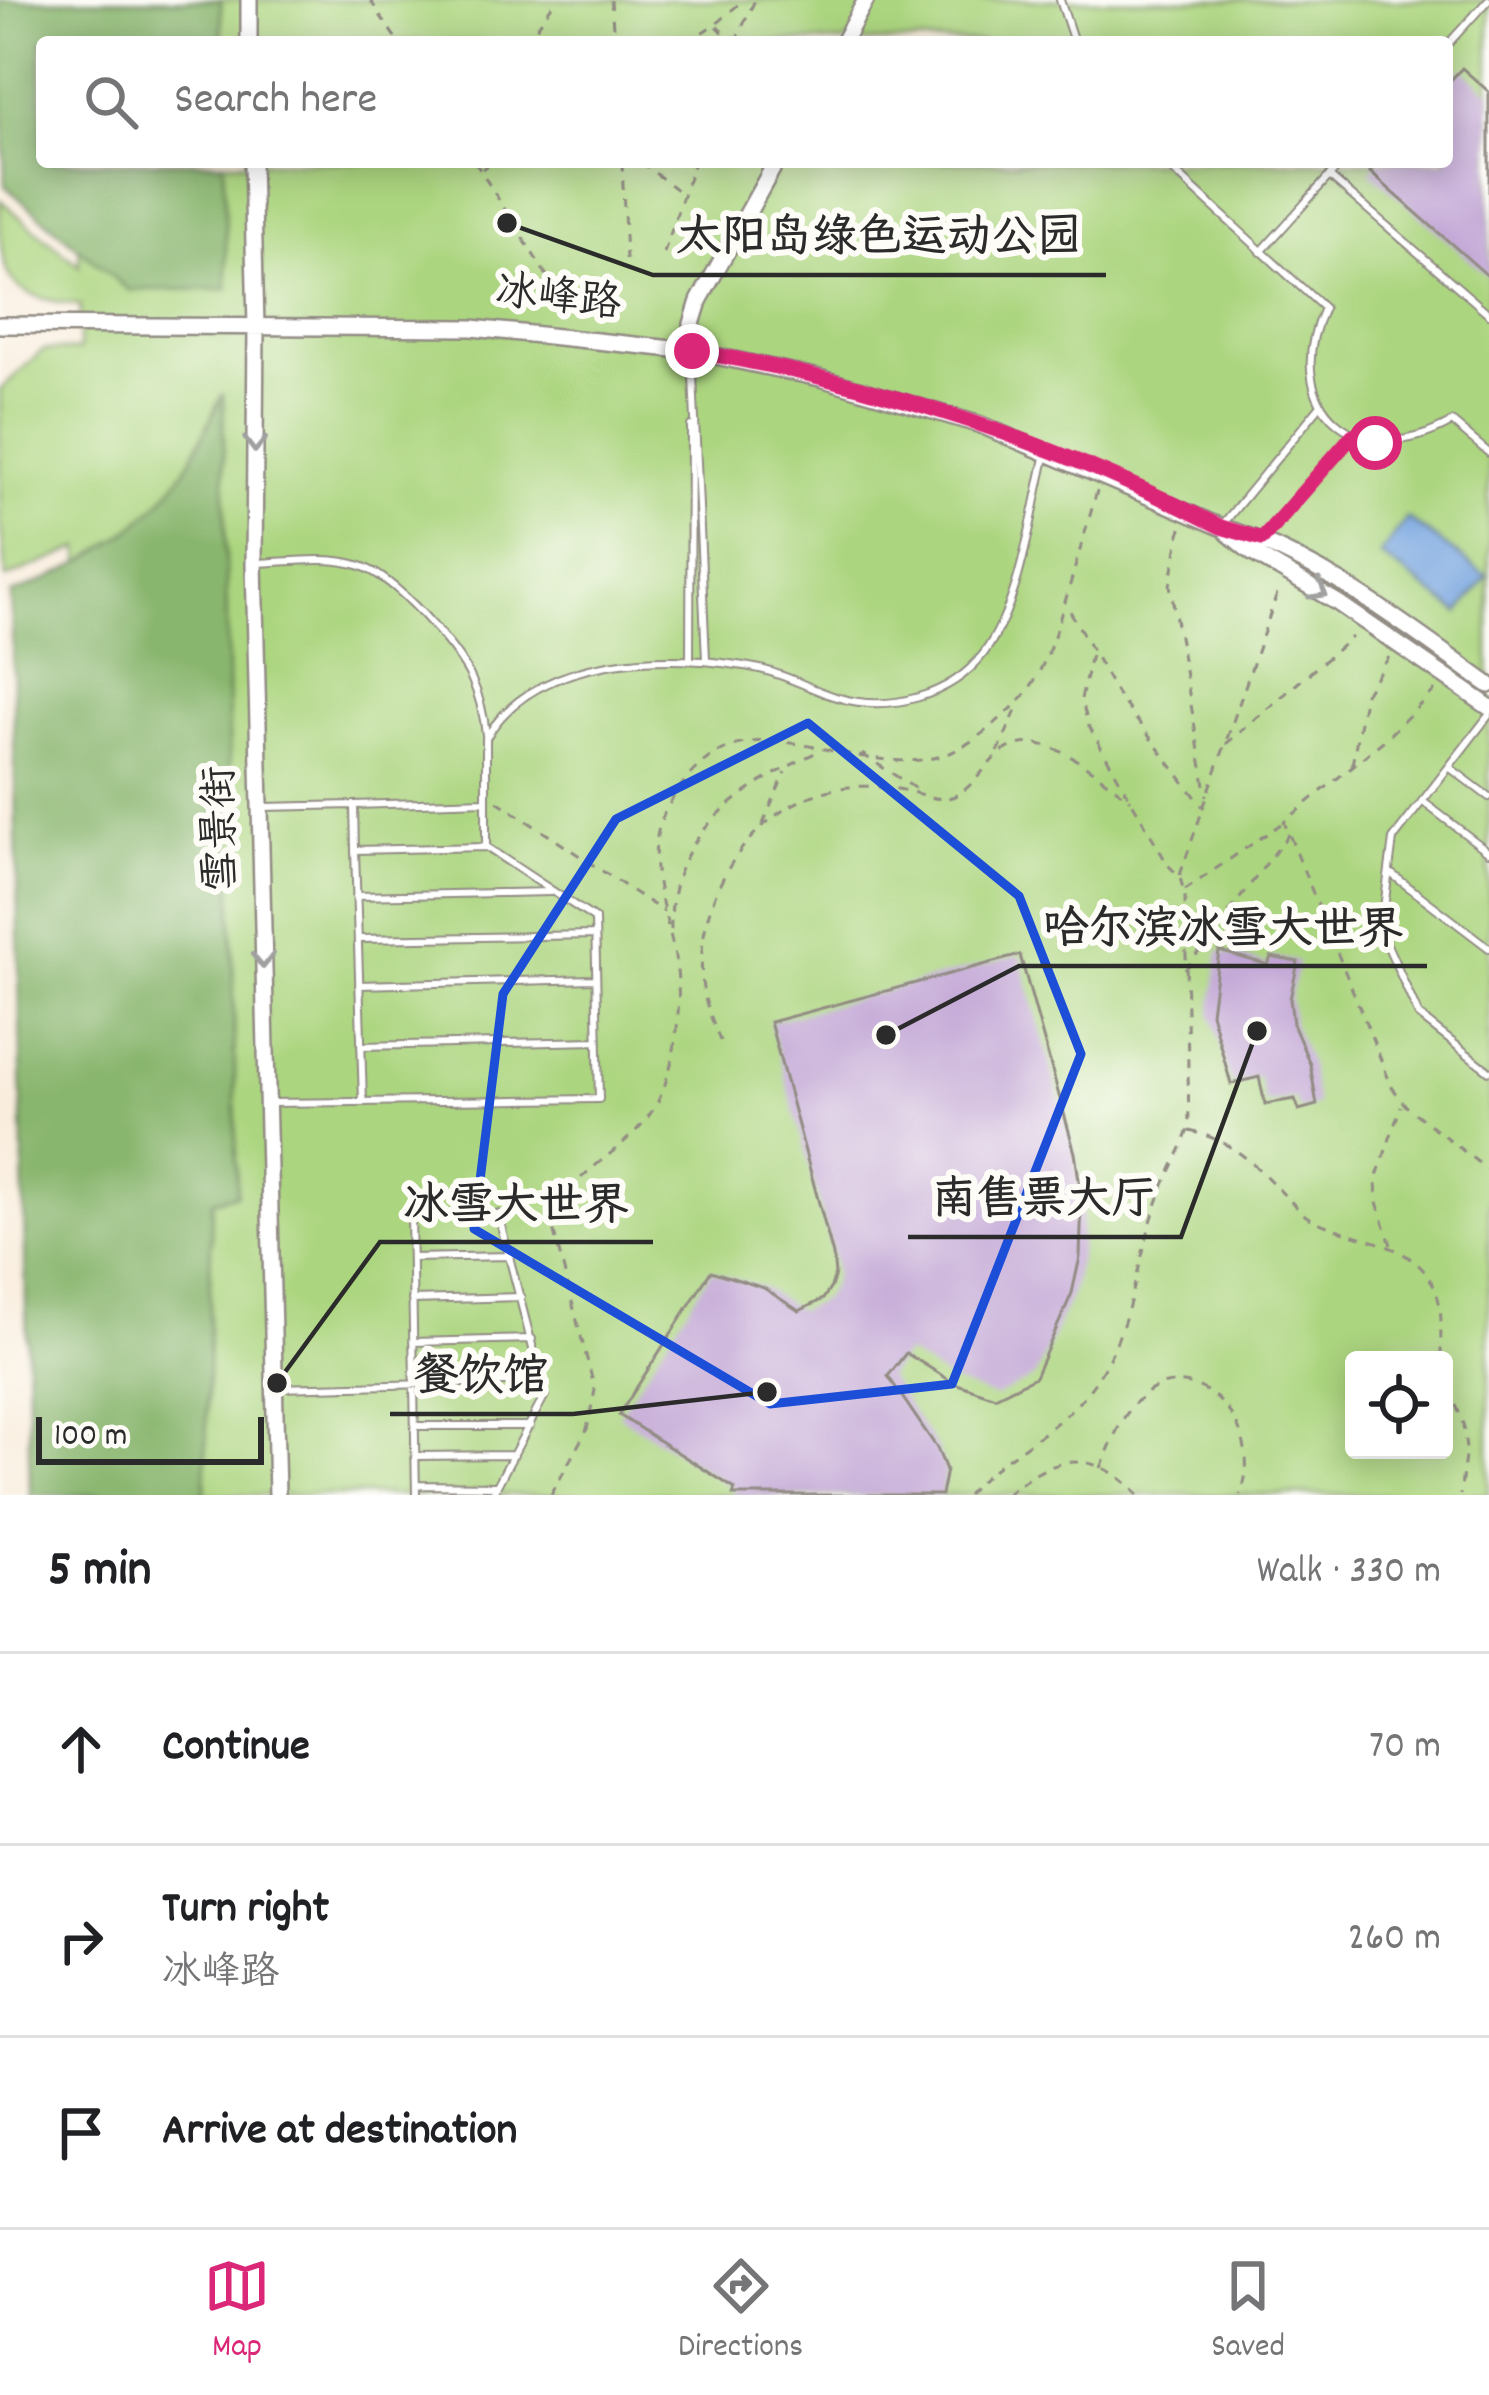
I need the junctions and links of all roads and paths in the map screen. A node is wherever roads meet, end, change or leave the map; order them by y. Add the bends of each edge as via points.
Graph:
1 (249, 0) edge
2 (370, 0) edge
3 (556, 0) edge
4 (611, 0) edge
5 (743, 0) edge
6 (755, 0) edge
7 (866, 0) edge
8 (1060, 0) edge
9 (1488, 0) edge
10 (716, 24) junction
11 (249, 36) edge
12 (394, 36) edge
13 (530, 36) edge
14 (614, 36) edge
15 (697, 36) edge
16 (727, 36) edge
17 (736, 36) edge
18 (846, 36) edge
19 (1072, 36) edge
20 (1453, 38) edge
21 (252, 168) edge
22 (483, 168) edge
23 (622, 168) edge
24 (649, 168) edge
25 (692, 168) edge
26 (773, 168) edge
27 (1170, 168) edge
28 (1336, 168) edge
29 (480, 170) joint
30 (1329, 176) junction
31 (683, 195) junction
32 (1261, 252) junction
33 (664, 253) dead end
34 (626, 260) dead end
35 (551, 284) dead end
36 (1489, 314) edge
37 (0, 326) edge
38 (256, 327) junction
39 (692, 351) junction
40 (1320, 406) junction
41 (1353, 435) junction
42 (1047, 450) junction
43 (1489, 453) edge
44 (1102, 473) junction
45 (1184, 508) junction
46 (1221, 527) junction
47 (1256, 546) junction
48 (254, 563) junction
49 (1277, 594) dead end
50 (1065, 601) junction
51 (1352, 637) dead end
52 (1092, 650) junction
53 (1390, 656) dead end
54 (690, 660) junction
55 (706, 660) junction
56 (1489, 685) edge
57 (1435, 690) dead end
58 (1020, 700) junction
59 (1489, 711) edge
60 (486, 738) junction
61 (1225, 746) junction
62 (825, 748) junction
63 (860, 753) junction
64 (998, 754) junction
65 (1352, 767) junction
66 (1449, 767) junction
67 (788, 768) junction
68 (926, 795) junction
69 (486, 797) junction
70 (1489, 797) edge
71 (1207, 798) junction
72 (1132, 800) junction
73 (1422, 801) junction
74 (354, 805) junction
75 (260, 807) junction
76 (1204, 808) junction
77 (1284, 822) junction
78 (762, 825) junction
79 (1288, 834) junction
80 (486, 848) junction
81 (355, 850) junction
82 (1489, 853) edge
83 (1389, 872) junction
84 (1180, 877) junction
85 (1183, 891) junction
86 (553, 892) junction
87 (356, 896) junction
88 (665, 913) junction
89 (595, 934) junction
90 (671, 937) junction
91 (358, 939) junction
92 (1489, 948) edge
93 (1184, 971) junction
94 (596, 980) junction
95 (359, 985) junction
96 (598, 1041) junction
97 (720, 1041) dead end
98 (361, 1046) junction
99 (1489, 1071) edge
100 (363, 1102) junction
101 (1402, 1102) junction
102 (267, 1103) junction
103 (1187, 1131) junction
104 (1489, 1171) edge
105 (1392, 1247) junction
106 (510, 1256) junction
107 (412, 1258) junction
108 (520, 1297) junction
109 (412, 1300) junction
110 (532, 1339) junction
111 (413, 1342) junction
112 (1441, 1351) edge
113 (543, 1381) junction
114 (414, 1384) junction
115 (274, 1388) junction
116 (1453, 1396) edge
117 (415, 1426) junction
118 (530, 1426) junction
119 (514, 1455) junction
120 (416, 1456) junction
121 (1101, 1468) junction
122 (416, 1485) junction
123 (497, 1486) junction
124 (277, 1495) edge
125 (416, 1495) edge
126 (492, 1495) edge
127 (550, 1495) edge
128 (967, 1495) edge
129 (1006, 1495) edge
130 (1138, 1495) edge
131 (1240, 1495) edge
132 (1460, 1495) edge

1 - 11 street
2 - 12 path
3 - 13 path
4 - 14 path
5 - 10 path
6 - 17 path
7 - 18 street
8 - 19 lane
9 - 20 lane
10 - 15 path
10 - 16 path
21 - 38 street, 雪景街
22 - 29 path
23 - 34 path
24 - 31 path
25 - 31 path
26 - 39 street via 699,301
27 - 32 lane
28 - 30 lane
29 - 35 path
30 - 32 lane
30 - 36 lane
31 - 33 path
32 - 40 lane via 1324,308 1308,359
37 - 38 street, 冰峰路
38 - 39 street, 冰峰路 via 472,328
38 -> 48 street, 雪景街
39 - 42 street, 冰峰路 via 900,399
39 - 54 lane
39 - 55 lane
40 - 41 lane
40 - 46 lane
41 - 43 lane via 1375,443 1414,440 1452,422
41 - 47 lane
42 - 44 street, 冰峰路
42 - 55 lane via 1002,621 958,677 909,700 867,703
44 - 45 street, 冰峰路
44 - 50 path
45 - 46 street, 冰峰路
45 - 71 path via 1170,585
46 - 47 street, 冰峰路
47 - 56 street, 冰峰路 via 1337,581
47 -> 59 street, 冰峰路
48 - 60 lane via 345,562 374,572 466,667
48 - 75 street, 雪景街
49 - 61 path
50 - 52 path
50 - 58 path via 1041,669
51 - 61 path
52 - 72 path via 1081,699
52 - 76 path
53 - 65 path via 1366,694
54 - 55 lane
54 - 60 lane via 552,679 518,698
57 - 65 path
58 - 63 path via 951,752 919,760
58 - 64 path
59 - 66 lane
60 - 69 lane
61 - 71 path
62 - 63 path
62 - 67 path
62 - 88 path via 745,743 694,772 657,835
63 - 68 path
64 - 68 path via 956,795
64 - 72 path via 1015,743 1051,747
65 - 77 path
66 - 70 lane
66 - 73 lane
67 - 78 path
67 - 90 path via 735,802 687,851 671,887
68 - 78 path via 845,787 798,801
69 - 74 lane
69 - 80 lane
69 - 88 path
71 - 76 path
72 - 84 path
73 - 82 lane
73 - 83 lane via 1393,839
74 - 75 lane
74 - 81 lane
75 -> 102 street, 雪景街
76 - 84 path
77 - 79 path
77 - 85 path
78 - 97 path via 732,862 707,926 702,982
79 - 93 path
79 - 101 path
80 - 81 lane
80 - 86 lane
81 - 87 lane
83 - 92 lane
83 - 99 lane via 1381,931 1413,1005
84 - 85 path
85 - 93 path
86 - 87 lane
86 - 89 lane via 595,919
87 - 91 lane
88 - 90 path
89 - 91 lane
89 - 94 lane
90 - 127 path via 677,1021 663,1090 647,1123 566,1191 554,1213 595,1390 586,1430
91 - 95 lane
93 - 103 path
94 - 95 lane
94 - 96 lane
95 - 98 lane
96 - 98 lane
96 - 100 lane via 599,1099
98 - 100 lane
100 - 102 lane
101 - 104 path
101 - 105 path via 1376,1179
102 - 115 street, 雪景街
103 - 105 path via 1233,1146 1321,1225
103 - 128 path via 1105,1366 1057,1424
105 - 112 path via 1415,1262 1437,1295
106 - 107 lane
106 - 107 lane via 499,1214 411,1215
106 - 108 lane
107 - 109 lane
108 - 109 lane
108 - 110 lane
109 - 111 lane
110 - 111 lane
110 - 113 lane
111 - 114 lane
113 - 114 lane
113 - 118 lane via 544,1400
114 - 115 lane
114 - 117 lane
115 - 124 street, 雪景街
116 - 132 path via 1466,1449
117 - 118 lane
117 - 120 lane
118 - 119 lane
119 - 120 lane
119 - 123 lane
120 - 122 lane
121 - 129 path via 1056,1462
121 - 130 path
121 - 131 path via 1132,1408 1163,1386 1187,1384 1209,1390 1234,1418 1248,1456
122 - 123 lane
122 - 125 lane
123 - 126 lane

